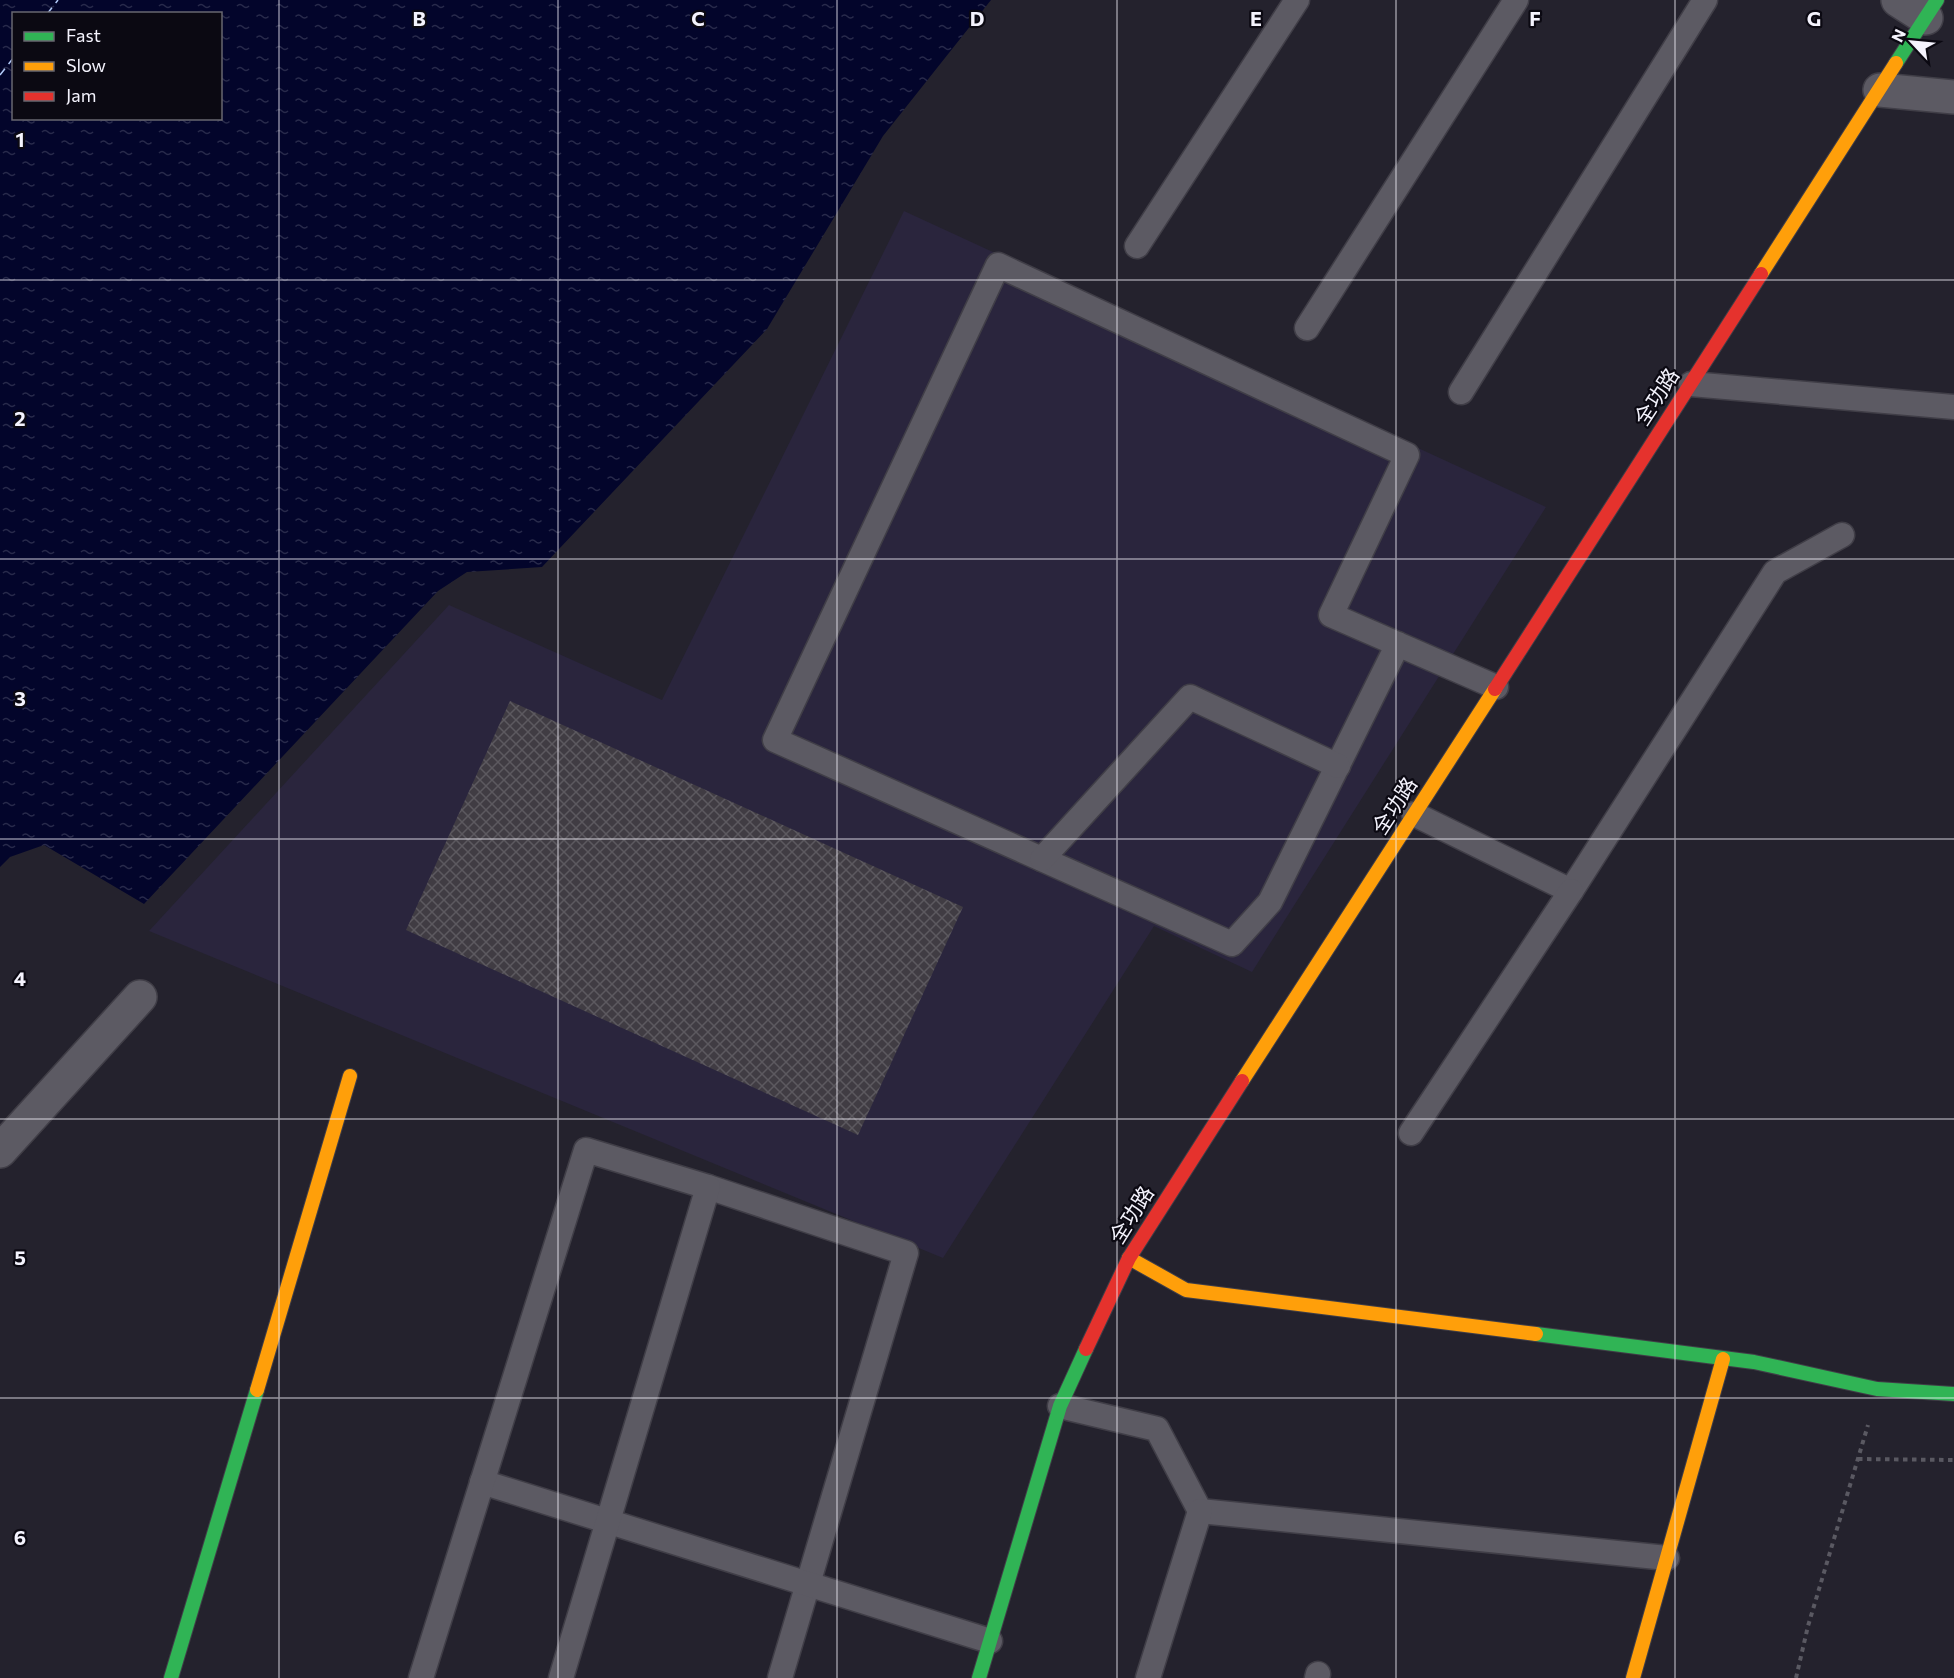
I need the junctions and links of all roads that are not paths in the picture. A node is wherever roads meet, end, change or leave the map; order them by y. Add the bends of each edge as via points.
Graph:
1 (1297, 0) edge
2 (1516, 0) edge
3 (1705, 0) edge
4 (1898, 0) edge
5 (1931, 9) edge
6 (1880, 90) junction
7 (1954, 97) edge
8 (1137, 246) dead end
9 (1307, 328) dead end
10 (1691, 384) junction
11 (1461, 392) dead end
12 (1954, 407) edge
13 (1842, 536) dead end
14 (1398, 645) junction
15 (1496, 687) junction
16 (1338, 766) junction
17 (1414, 814) junction
18 (1042, 859) junction
19 (1571, 891) junction
20 (140, 998) dead end
21 (350, 1076) dead end
22 (1411, 1133) dead end
23 (0, 1151) edge
24 (708, 1187) junction
25 (1129, 1258) junction
26 (1723, 1359) junction
27 (1954, 1394) edge
28 (1060, 1406) junction
29 (482, 1482) junction
30 (1200, 1511) junction
31 (608, 1521) junction
32 (1667, 1558) junction
33 (808, 1583) junction
34 (990, 1641) junction
35 (171, 1678) edge
36 (421, 1678) edge
37 (561, 1678) edge
38 (780, 1678) edge
39 (979, 1678) edge
40 (1148, 1678) edge
41 (1633, 1678) edge

1 - 8 lane
2 - 9 lane
3 - 11 lane
4 - 5 street
5 - 6 street, 全功路
6 - 7 street
6 - 10 street, 全功路
10 - 12 lane
10 - 15 street, 全功路
13 - 19 lane via 1774,572
14 - 15 lane
14 - 16 lane
14 - 18 lane via 1331,615 1407,455 998,265 775,740
15 - 17 street, 全功路
16 - 18 lane via 1190,697
16 - 18 lane via 1270,902 1232,944
17 - 19 lane
17 - 25 street, 全功路
19 - 22 lane
20 - 23 street
21 - 35 street
24 - 29 lane via 586,1150
24 - 31 lane
24 - 33 lane via 906,1253
25 - 26 street via 1186,1290
25 - 28 street, 全功路
26 - 27 street via 1877,1389
26 - 32 street
28 - 30 lane via 1157,1429
28 - 34 street, 全功路
29 - 31 lane
29 - 36 lane
30 - 32 lane
30 - 40 lane
31 - 33 lane
31 - 37 lane
32 - 41 street
33 - 34 lane
33 - 38 lane
34 - 39 street, 全功路

